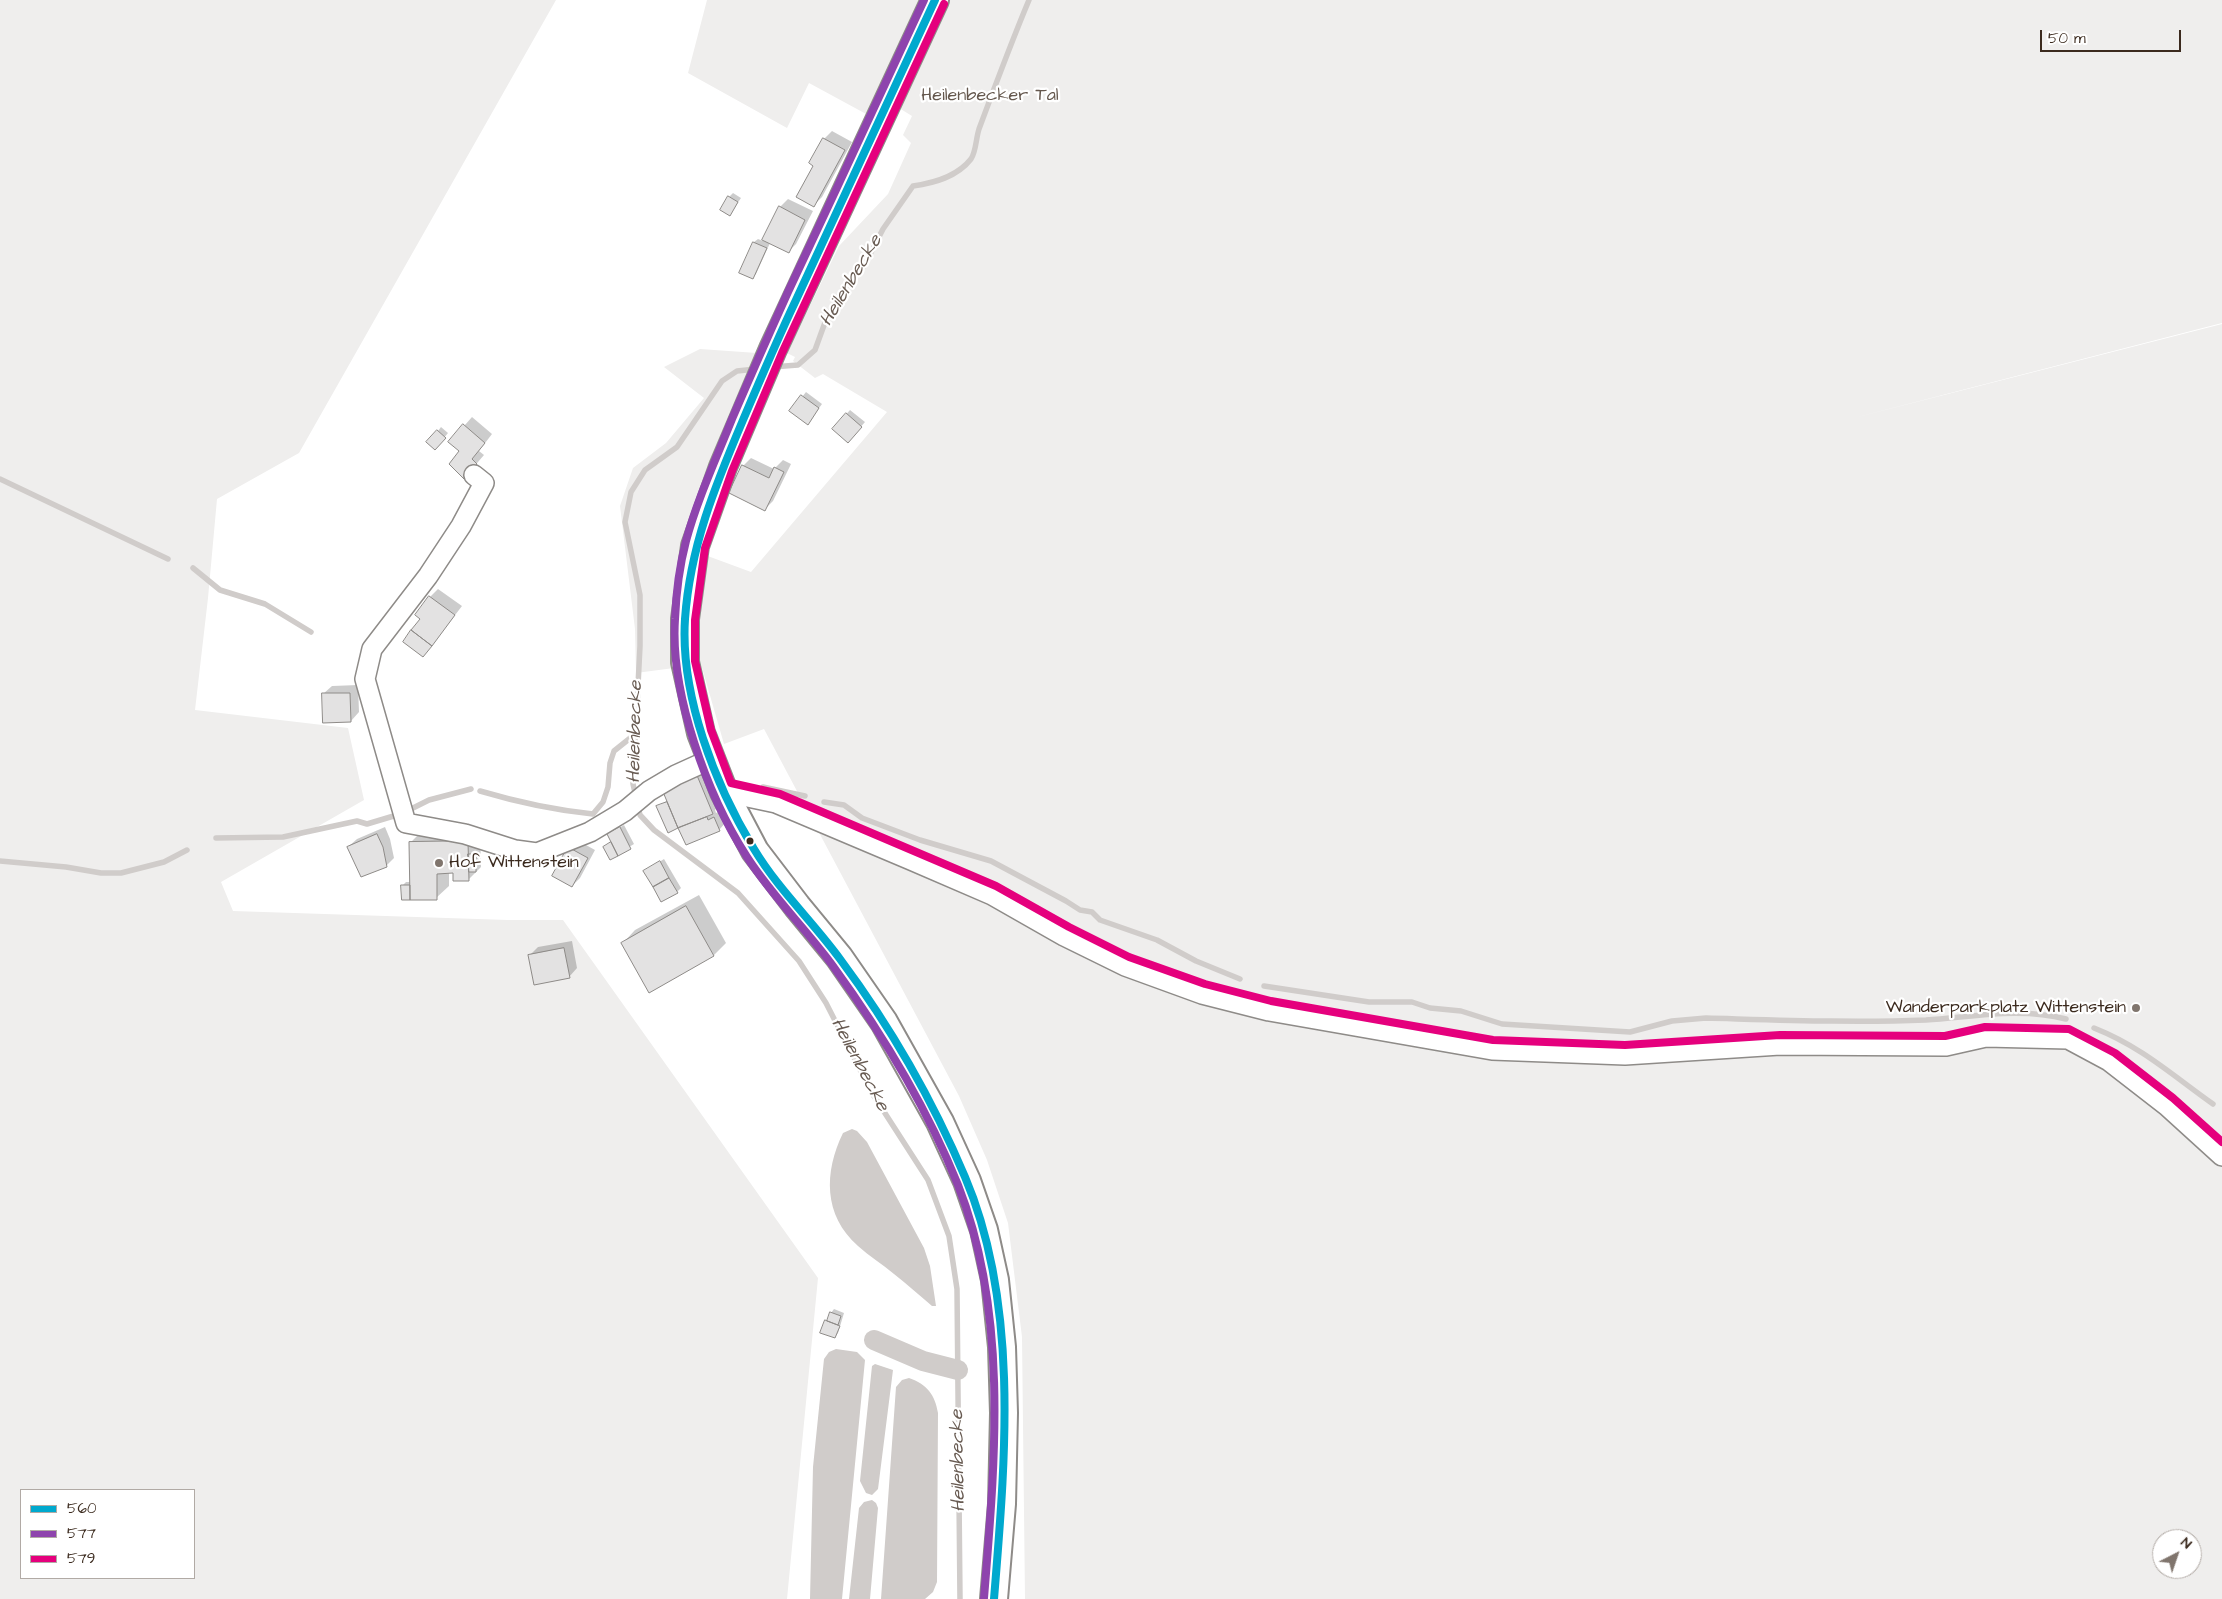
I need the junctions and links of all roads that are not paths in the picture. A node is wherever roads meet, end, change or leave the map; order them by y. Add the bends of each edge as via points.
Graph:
1 (935, 0) edge
2 (474, 475) dead end
3 (710, 760) junction
4 (724, 792) junction
5 (2222, 1156) edge
6 (994, 1599) edge

1 - 3 main road via 773,349 695,546 685,619 685,662
2 - 3 street via 484,483 461,526 432,569 372,649 365,679 406,823 537,853 590,832 625,811 649,791
3 - 4 main road
4 - 5 street via 776,803 912,860 992,895 1125,966 1202,994 1269,1011 1492,1050 1625,1055 1780,1045 1946,1046 1986,1037 2068,1039 2109,1061 2167,1106
4 - 6 main road via 755,851 840,957 884,1022 940,1122 967,1181 984,1230 995,1280 1004,1413 1002,1504

